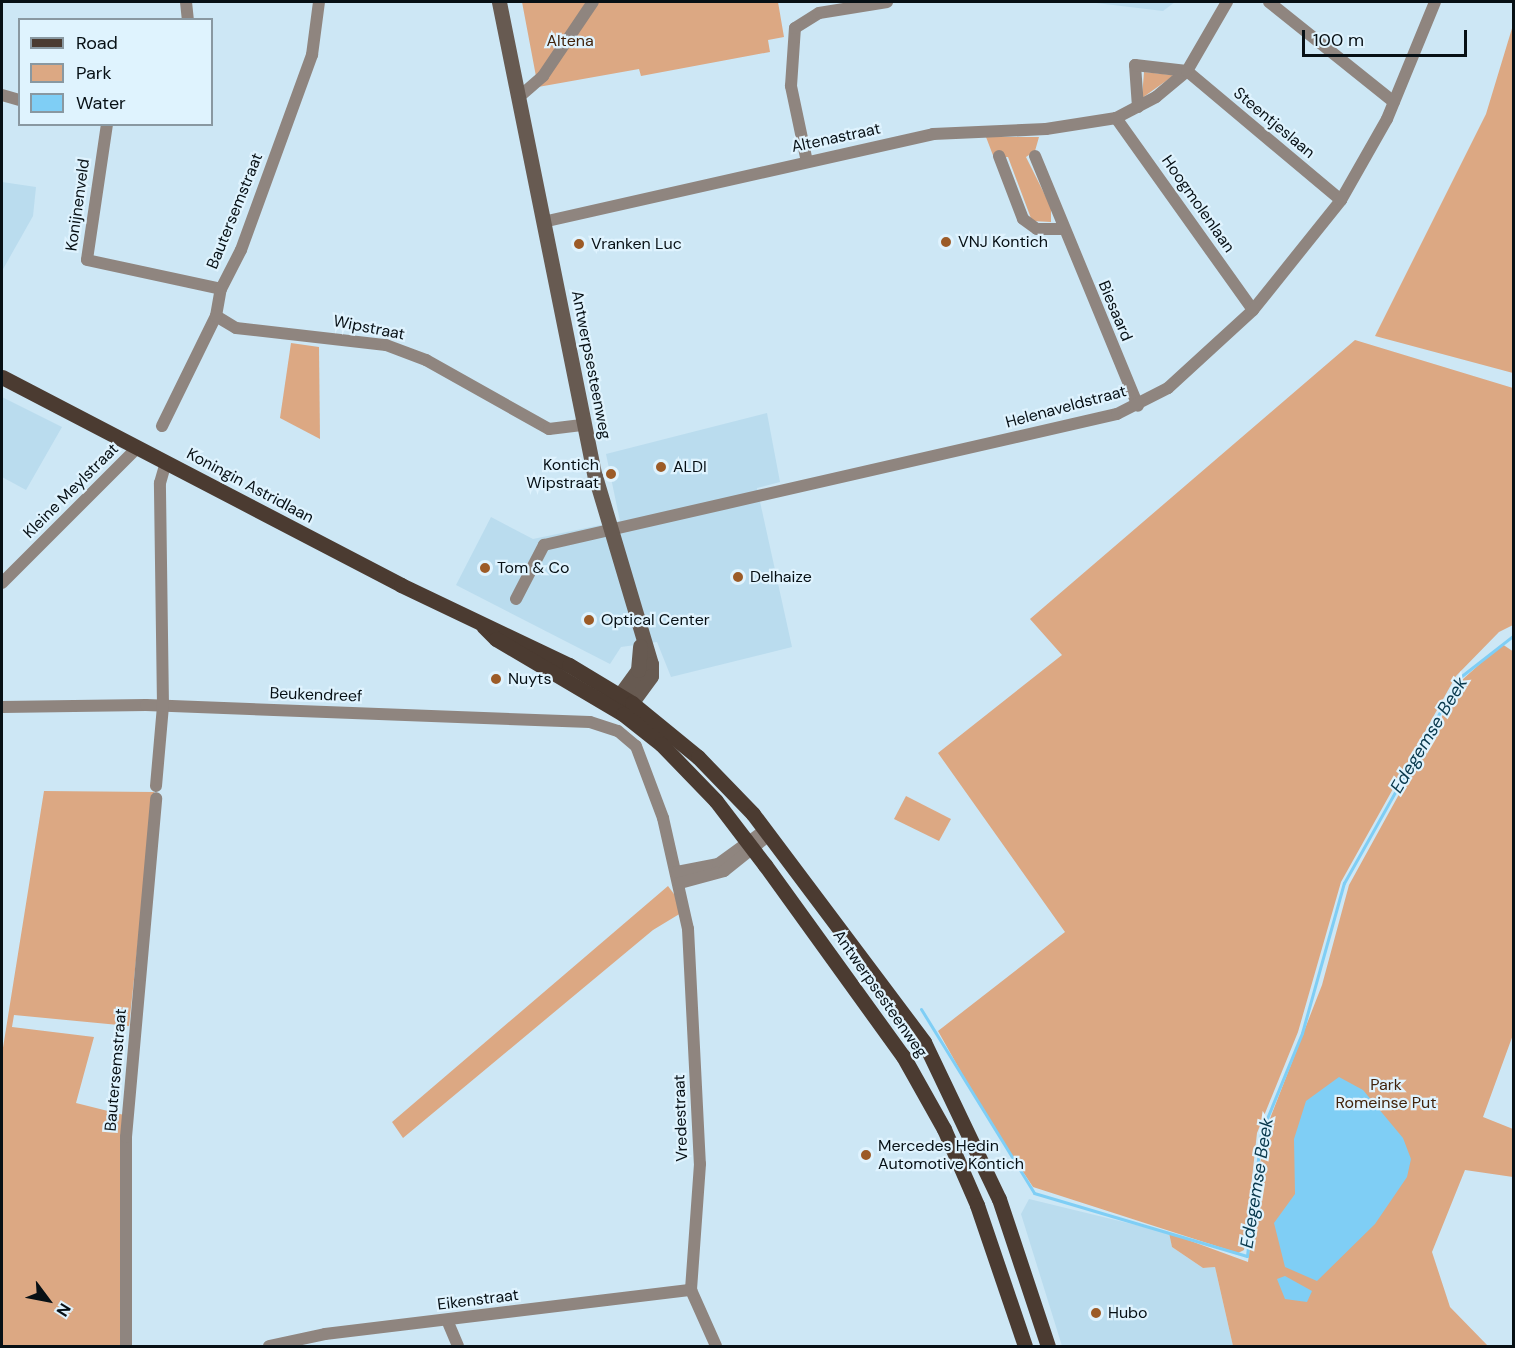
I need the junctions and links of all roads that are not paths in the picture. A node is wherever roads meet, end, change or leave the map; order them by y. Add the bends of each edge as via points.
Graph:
1 (186, 2) edge
2 (319, 2) edge
3 (499, 2) edge
4 (592, 2) edge
5 (887, 2) edge
6 (1227, 2) edge
7 (1269, 2) edge
8 (1435, 2) edge
9 (188, 18) edge
10 (1187, 71) junction
11 (2, 95) edge
12 (519, 97) junction
13 (18, 99) edge
14 (1394, 102) junction
15 (1138, 107) junction
16 (1116, 118) junction
17 (107, 126) edge
18 (999, 156) dead end
19 (1035, 156) dead end
20 (807, 162) junction
21 (1341, 200) junction
22 (543, 222) junction
23 (1063, 229) junction
24 (221, 288) junction
25 (1253, 310) junction
26 (216, 316) junction
27 (2, 377) edge
28 (1137, 406) junction
29 (162, 426) dead end
30 (579, 427) junction
31 (138, 447) junction
32 (166, 462) junction
33 (609, 534) junction
34 (2, 583) edge
35 (516, 599) dead end
36 (621, 705) junction
37 (163, 706) junction
38 (2, 707) edge
39 (627, 738) joint
40 (767, 832) junction
41 (750, 845) junction
42 (678, 878) junction
43 (691, 1290) junction
44 (447, 1320) junction
45 (126, 1347) edge
46 (269, 1347) edge
47 (458, 1347) edge
48 (716, 1347) edge
49 (1025, 1347) edge
50 (1048, 1347) edge

1 - 9 street
2 - 24 street, Bautersemstraat via 307,70
3 - 12 street, Antwerpsesteenweg
4 - 12 street via 543,76
5 - 20 street via 813,15 795,28 791,86
6 - 10 street, Altenastraat
7 - 14 street
8 - 14 street, Helenaveldstraat
10 - 15 street, Altenastraat
10 - 15 street via 1135,65
10 - 21 street, Steentjeslaan
11 - 13 street
12 - 22 street, Antwerpsesteenweg
14 - 21 street, Helenaveldstraat
15 - 16 street, Altenastraat
16 - 20 street, Altenastraat via 1046,129 933,134
16 - 25 street, Hoogmolenlaan
17 - 24 street, Konijnenveld via 87,260
18 - 23 street via 1023,219 1037,229
19 - 23 street, Biesaard
20 - 22 street, Altenastraat
21 - 25 street, Helenaveldstraat
22 - 30 street, Antwerpsesteenweg
23 - 28 street, Biesaard
24 - 26 street, Bautersemstraat
25 - 28 street, Helenaveldstraat via 1168,388
26 - 29 street, Bautersemstraat
26 - 30 street, Wipstraat via 236,328 386,345 426,360 549,429
27 - 31 main road, Koningin Astridlaan
28 - 33 street, Helenaveldstraat
30 - 33 street, Antwerpsesteenweg
31 - 32 main road, Koningin Astridlaan
31 - 34 street, Kleine Meylstraat
32 - 36 main road, Koningin Astridlaan via 483,626 496,639
32 - 37 street, Bautersemstraat via 160,483
33 - 35 street, Helenaveldstraat via 544,545
33 - 36 street, Antwerpsesteenweg via 651,676
36 - 40 main road, Antwerpsesteenweg via 698,757
36 - 41 main road, Antwerpsesteenweg via 705,789
37 - 38 street, Beukendreef via 36,702
37 - 39 street, Beukendreef via 590,722
37 - 45 street, Bautersemstraat via 126,1137
39 - 42 street, Vredestraat via 645,760
40 - 41 street
40 - 50 main road, Antwerpsesteenweg via 924,1042 999,1199
41 - 42 street via 718,864
41 - 49 main road, Antwerpsesteenweg via 903,1056 944,1129 977,1204
42 - 43 street, Vredestraat via 698,1092
43 - 44 street, Eikenstraat
43 - 48 street, Vredestraat
44 - 46 street, Eikenstraat
44 - 47 street

